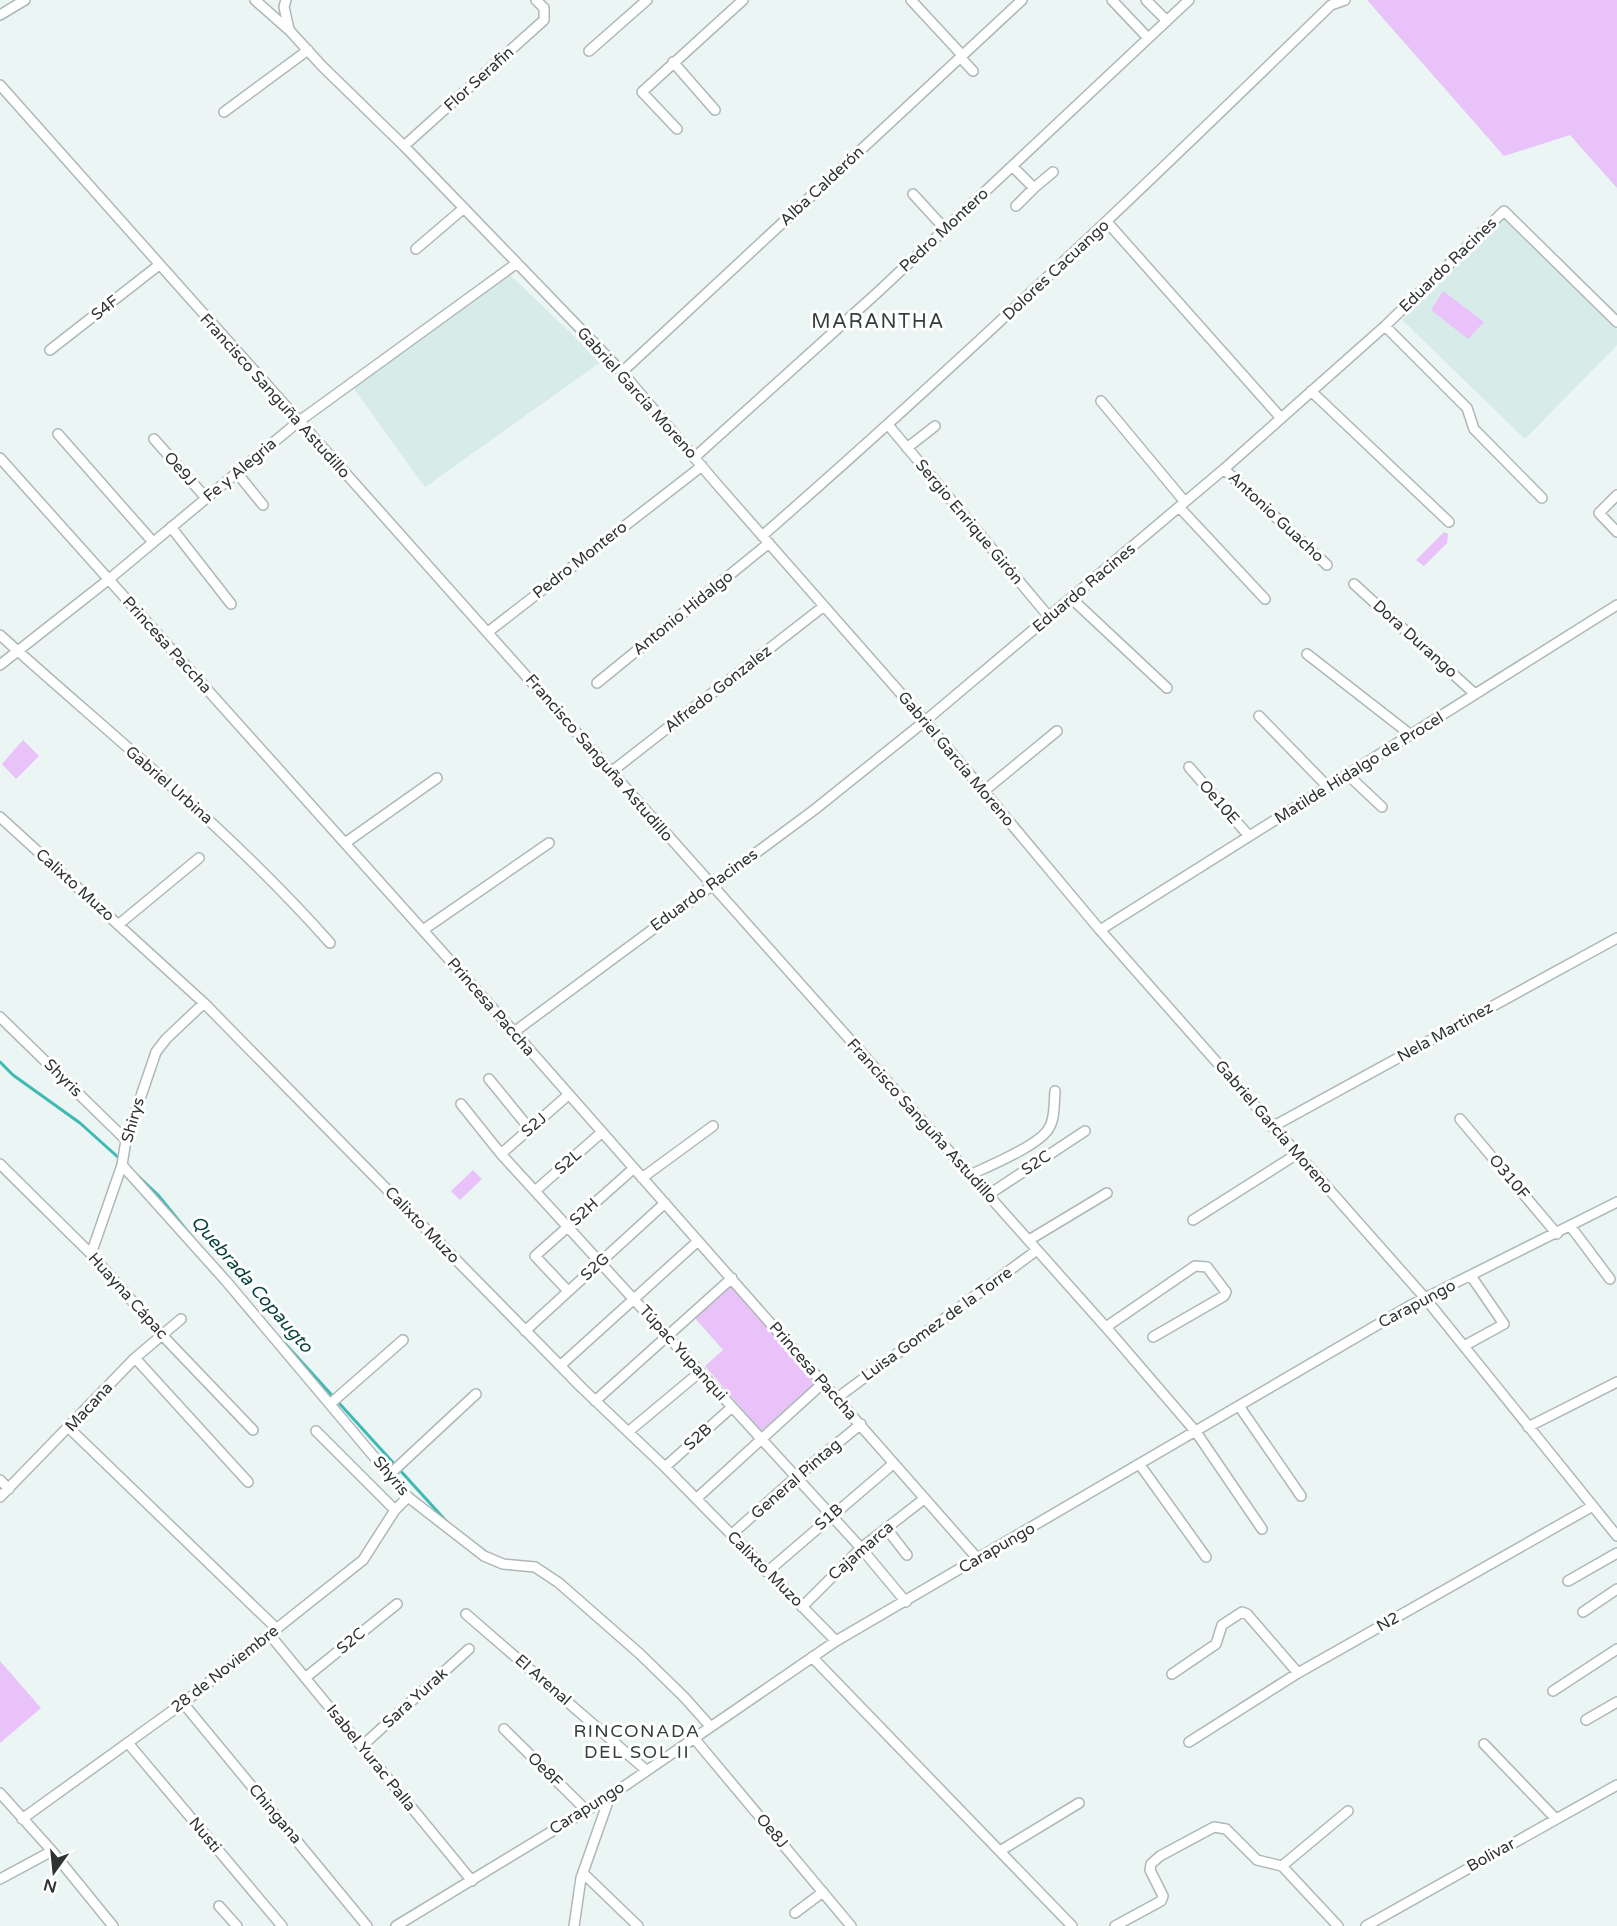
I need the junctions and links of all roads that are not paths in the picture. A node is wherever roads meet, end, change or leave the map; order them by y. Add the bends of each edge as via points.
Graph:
1 (25, 0) edge
2 (255, 0) edge
3 (286, 0) edge
4 (536, 0) edge
5 (647, 0) edge
6 (743, 0) edge
7 (911, 0) edge
8 (1022, 0) edge
9 (1112, 0) edge
10 (1146, 0) edge
11 (1189, 0) edge
12 (1345, 0) edge
13 (0, 15) edge
14 (1167, 21) junction
15 (290, 31) junction
16 (1149, 38) junction
17 (308, 50) junction
18 (589, 51) dead end
19 (961, 56) junction
20 (673, 62) junction
21 (973, 71) dead end
22 (0, 85) edge
23 (715, 110) dead end
24 (224, 112) dead end
25 (677, 129) dead end
26 (404, 146) junction
27 (1012, 166) junction
28 (1053, 172) dead end
29 (1034, 188) junction
30 (913, 194) dead end
31 (1016, 206) dead end
32 (464, 208) junction
33 (1107, 222) junction
34 (945, 229) junction
35 (416, 249) dead end
36 (517, 263) junction
37 (159, 266) junction
38 (1617, 322) edge
39 (1385, 326) junction
40 (50, 350) dead end
41 (622, 372) junction
42 (1311, 390) junction
43 (1101, 401) dead end
44 (1281, 418) junction
45 (298, 422) junction
46 (889, 426) junction
47 (935, 426) dead end
48 (58, 434) dead end
49 (154, 439) dead end
50 (907, 448) junction
51 (695, 457) junction
52 (0, 458) edge
53 (702, 466) junction
54 (1224, 470) junction
55 (237, 473) junction
56 (1617, 495) edge
57 (206, 498) junction
58 (1542, 498) dead end
59 (263, 505) dead end
60 (1182, 505) junction
61 (1449, 522) dead end
62 (171, 528) junction
63 (1617, 532) edge
64 (766, 539) junction
65 (153, 542) junction
66 (1327, 565) dead end
67 (108, 580) junction
68 (1354, 584) dead end
69 (1072, 599) junction
70 (1265, 599) dead end
71 (231, 604) dead end
72 (1617, 605) edge
73 (824, 606) junction
74 (1050, 618) junction
75 (488, 632) junction
76 (0, 635) edge
77 (17, 651) junction
78 (1307, 654) dead end
79 (0, 665) edge
80 (597, 683) dead end
81 (1167, 688) dead end
82 (1475, 694) junction
83 (1260, 717) dead end
84 (925, 722) junction
85 (1057, 731) dead end
86 (1411, 735) junction
87 (1189, 767) dead end
88 (611, 772) junction
89 (1347, 775) junction
90 (437, 778) dead end
91 (1328, 787) junction
92 (984, 791) junction
93 (1382, 807) dead end
94 (0, 818) edge
95 (1249, 836) junction
96 (345, 843) junction
97 (549, 843) dead end
98 (199, 858) dead end
99 (710, 885) junction
100 (118, 925) junction
101 (423, 930) junction
102 (1100, 930) junction
103 (1617, 938) edge
104 (330, 943) dead end
105 (204, 1003) junction
106 (0, 1017) edge
107 (514, 1032) junction
108 (489, 1079) dead end
109 (1055, 1091) dead end
110 (567, 1096) junction
111 (461, 1104) dead end
112 (1460, 1119) dead end
113 (712, 1126) dead end
114 (1272, 1126) junction
115 (529, 1128) junction
116 (1085, 1131) dead end
117 (601, 1132) junction
118 (126, 1140) junction
119 (501, 1154) junction
120 (1297, 1154) junction
121 (0, 1164) edge
122 (122, 1165) junction
123 (633, 1169) junction
124 (970, 1175) junction
125 (642, 1178) junction
126 (535, 1191) junction
127 (1107, 1193) dead end
128 (988, 1195) junction
129 (1617, 1202) edge
130 (665, 1203) junction
131 (1193, 1220) dead end
132 (568, 1227) junction
133 (1571, 1227) junction
134 (1557, 1234) junction
135 (1029, 1240) junction
136 (698, 1241) junction
137 (1037, 1250) junction
138 (91, 1254) junction
139 (600, 1262) junction
140 (1471, 1276) junction
141 (732, 1278) junction
142 (1610, 1279) dead end
143 (568, 1292) junction
144 (1425, 1298) junction
145 (634, 1300) junction
146 (181, 1319) dead end
147 (1106, 1327) junction
148 (525, 1331) junction
149 (162, 1335) junction
150 (668, 1336) junction
151 (1153, 1337) dead end
152 (403, 1340) dead end
153 (1464, 1346) junction
154 (135, 1358) junction
155 (561, 1365) junction
156 (700, 1372) junction
157 (1617, 1382) edge
158 (823, 1383) junction
159 (476, 1395) dead end
160 (837, 1398) junction
161 (595, 1401) junction
162 (330, 1404) junction
163 (1239, 1406) junction
164 (732, 1407) junction
165 (861, 1424) junction
166 (1528, 1427) junction
167 (69, 1428) junction
168 (254, 1430) dead end
169 (316, 1431) dead end
170 (628, 1432) junction
171 (1196, 1432) junction
172 (761, 1438) junction
173 (893, 1464) junction
174 (1140, 1465) junction
175 (665, 1467) junction
176 (390, 1474) junction
177 (796, 1477) junction
178 (0, 1480) edge
179 (248, 1482) dead end
180 (9, 1489) junction
181 (1301, 1496) dead end
182 (0, 1497) edge
183 (408, 1497) junction
184 (696, 1499) junction
185 (924, 1499) junction
186 (1591, 1507) junction
187 (395, 1510) junction
188 (831, 1515) junction
189 (886, 1528) junction
190 (1262, 1529) dead end
191 (731, 1535) junction
192 (1617, 1536) edge
193 (861, 1548) junction
194 (1617, 1553) edge
195 (906, 1555) dead end
196 (1206, 1557) dead end
197 (978, 1559) junction
198 (767, 1572) junction
199 (1568, 1581) dead end
200 (1617, 1589) edge
201 (906, 1602) junction
202 (397, 1604) dead end
203 (802, 1607) junction
204 (1583, 1612) dead end
205 (466, 1614) dead end
206 (273, 1632) junction
207 (836, 1641) junction
208 (1617, 1648) edge
209 (469, 1649) dead end
210 (812, 1657) junction
211 (1298, 1672) junction
212 (1172, 1674) dead end
213 (305, 1678) junction
214 (1553, 1690) dead end
215 (1617, 1702) edge
216 (183, 1703) junction
217 (1586, 1720) dead end
218 (710, 1726) junction
219 (504, 1729) dead end
220 (693, 1737) junction
221 (1189, 1742) dead end
222 (128, 1743) junction
223 (1484, 1744) dead end
224 (362, 1746) junction
225 (646, 1770) junction
226 (1617, 1785) edge
227 (0, 1793) edge
228 (610, 1796) junction
229 (1079, 1803) dead end
230 (586, 1810) junction
231 (1348, 1811) dead end
232 (22, 1819) junction
233 (1556, 1819) junction
234 (52, 1851) junction
235 (1000, 1851) junction
236 (1282, 1866) junction
237 (583, 1873) junction
238 (0, 1879) edge
239 (472, 1881) junction
240 (823, 1892) junction
241 (219, 1906) dead end
242 (795, 1913) dead end
243 (113, 1926) edge
244 (237, 1926) edge
245 (282, 1926) edge
246 (367, 1926) edge
247 (396, 1926) edge
248 (574, 1926) edge
249 (638, 1926) edge
250 (851, 1926) edge
251 (1072, 1926) edge
252 (1115, 1926) edge
253 (1338, 1926) edge
254 (1366, 1926) edge

1 - 13 street
2 - 15 street, Gabriel García Moreno
3 - 15 street
4 - 26 street, Flor Serafin via 544,8 544,20
5 - 18 street
6 - 20 street
7 - 19 street
8 - 19 street, Alba Calderón
9 - 16 street
10 - 14 street
11 - 14 street, Pedro Montero
12 - 33 street, Dolores Cacuango via 1331,5
14 - 16 street, Pedro Montero
15 - 17 street, Gabriel García Moreno
16 - 27 street, Pedro Montero
17 - 24 street
17 - 26 street, Gabriel García Moreno
19 - 21 street
19 - 41 street, Alba Calderón
20 - 23 street
20 - 25 street via 642,92
22 - 37 street, Francisco Sanguña Astudillo
26 - 32 street, Gabriel García Moreno
27 - 29 street
27 - 34 street, Pedro Montero
28 - 29 street
29 - 31 street
30 - 34 street
32 - 35 street
32 - 36 street, Gabriel García Moreno
33 - 44 street
33 - 46 street, Dolores Cacuango
34 - 51 street, Pedro Montero
36 - 41 street, Gabriel García Moreno
36 - 45 street, Fe y Alegria
37 - 40 street, S4F
37 - 45 street, Francisco Sanguña Astudillo
38 - 39 street, Eduardo Racines via 1504,211
39 - 42 street, Eduardo Racines
39 - 58 street via 1467,408 1474,429
41 - 51 street, Gabriel García Moreno
42 - 44 street, Eduardo Racines
42 - 61 street
43 - 60 street
44 - 54 street, Eduardo Racines
45 - 55 street, Fe y Alegria
45 - 75 street, Francisco Sanguña Astudillo
46 - 50 street, Sergio Enrique Girón
46 - 64 street, Dolores Cacuango
47 - 50 street
48 - 65 street
49 - 57 street, Oe9J
50 - 74 street, Sergio Enrique Girón
51 - 53 street, Gabriel García Moreno
52 - 67 street, Princesa Paccha
53 - 64 street, Gabriel García Moreno
53 - 75 street, Pedro Montero
54 - 60 street, Eduardo Racines
54 - 66 street, Antonio Guacho
55 - 57 street, Fe y Alegria
55 - 59 street
56 - 63 street via 1599,513
57 - 62 street, Fe y Alegria
60 - 69 street, Eduardo Racines
60 - 70 street
62 - 65 street, Fe y Alegria
62 - 71 street
64 - 73 street, Gabriel García Moreno
64 - 80 street, Antonio Hidalgo
65 - 67 street, Fe y Alegria
67 - 77 street, Fe y Alegria
67 - 96 street, Princesa Paccha
68 - 82 street, Dora Durango
69 - 74 street, Eduardo Racines
69 - 81 street
72 - 82 street, Matilde Hidalgo de Procel
73 - 84 street, Gabriel García Moreno
73 - 88 street, Alfredo Gonzalez
74 - 84 street, Eduardo Racines
75 - 88 street, Francisco Sanguña Astudillo
76 - 77 street, Gabriel Urbina
77 - 79 street, Fe y Alegria
77 - 104 street, Gabriel Urbina via 213,824 280,887
78 - 86 street
82 - 86 street, Matilde Hidalgo de Procel
83 - 91 street
84 - 92 street, Gabriel García Moreno
84 - 99 street, Eduardo Racines via 814,810
85 - 92 street
86 - 89 street, Matilde Hidalgo de Procel
87 - 95 street, Oe10E
88 - 99 street, Francisco Sanguña Astudillo
89 - 91 street, Matilde Hidalgo de Procel
89 - 93 street
90 - 96 street
91 - 95 street, Matilde Hidalgo de Procel
92 - 102 street, Gabriel García Moreno
94 - 100 street, Calixto Muzo
95 - 102 street, Matilde Hidalgo de Procel
96 - 101 street, Princesa Paccha
97 - 101 street
98 - 100 street
99 - 107 street, Eduardo Racines
99 - 124 street, Francisco Sanguña Astudillo
100 - 105 street, Calixto Muzo
101 - 107 street, Princesa Paccha
102 - 114 street, Gabriel García Moreno
103 - 114 street, Nela Martinez
105 - 118 street, Shirys via 156,1052
105 - 148 street, Calixto Muzo
106 - 118 street, Shyris
107 - 110 street, Princesa Paccha
108 - 115 street
109 - 124 street via 1051,1126 1046,1132 1018,1152
110 - 115 street, S2J
110 - 117 street, Princesa Paccha
111 - 119 street, Túpac Yupanqui
112 - 134 street, O310F
113 - 125 street
114 - 120 street, Gabriel García Moreno
115 - 119 street, S2J
116 - 128 street, S2C
117 - 123 street, Princesa Paccha
117 - 126 street, S2L
118 - 122 street, Shirys
119 - 126 street, Túpac Yupanqui
120 - 131 street
120 - 144 street, Gabriel García Moreno
121 - 138 street, Huayna Cápac
122 - 138 street, Shirys
122 - 162 street, Shyris
123 - 125 street, Princesa Paccha
123 - 132 street, S2H
124 - 128 street, Francisco Sanguña Astudillo
125 - 130 street, Princesa Paccha
126 - 132 street, Túpac Yupanqui
127 - 135 street
128 - 135 street, Francisco Sanguña Astudillo
129 - 133 street, Carapungo
130 - 136 street, Princesa Paccha
130 - 139 street, S2G
132 - 139 street, Túpac Yupanqui
132 - 143 street, S2H via 535,1256
133 - 134 street, Carapungo
133 - 142 street
134 - 140 street, Carapungo
135 - 137 street, Francisco Sanguña Astudillo
136 - 141 street, Princesa Paccha
136 - 145 street
137 - 147 street, Francisco Sanguña Astudillo
137 - 160 street, Luisa Gomez de la Torre
138 - 149 street, Huayna Cápac
139 - 143 street, S2G
139 - 145 street, Túpac Yupanqui
140 - 144 street, Carapungo
140 - 153 street via 1504,1324
141 - 150 street
141 - 158 street, Princesa Paccha
143 - 148 street, S2G
144 - 153 street, Gabriel García Moreno
144 - 163 street, Carapungo
145 - 150 street, Túpac Yupanqui
145 - 155 street
146 - 149 street, Macana
147 - 151 street via 1195,1266 1207,1267 1223,1284 1224,1296
147 - 171 street, Francisco Sanguña Astudillo
148 - 155 street, Calixto Muzo
149 - 154 street, Macana
149 - 168 street, Huayna Cápac
150 - 156 street, Túpac Yupanqui
150 - 161 street
152 - 162 street
153 - 166 street, Gabriel García Moreno
154 - 167 street, Macana
154 - 179 street
155 - 161 street, Calixto Muzo
156 - 164 street, Túpac Yupanqui
156 - 170 street
157 - 166 street
158 - 160 street, Princesa Paccha
158 - 172 street
159 - 176 street
160 - 165 street, Princesa Paccha
161 - 170 street, Calixto Muzo
162 - 176 street, Shyris
163 - 171 street, Carapungo
163 - 181 street
164 - 172 street, Túpac Yupanqui
164 - 175 street, S2B
165 - 173 street, Princesa Paccha
165 - 177 street, General Pintag
166 - 186 street, Gabriel García Moreno
167 - 180 street, Macana
167 - 206 street, Isabel Yurac Palla
169 - 187 street
170 - 175 street, Calixto Muzo
171 - 174 street, Carapungo
171 - 190 street, Francisco Sanguña Astudillo
172 - 177 street, Túpac Yupanqui
172 - 184 street
173 - 185 street, Princesa Paccha
173 - 188 street, S1B
174 - 196 street
174 - 197 street, Carapungo
175 - 184 street, Calixto Muzo
176 - 183 street, Shyris
177 - 188 street, Túpac Yupanqui
177 - 191 street, General Pintag
178 - 180 street
180 - 182 street, Macana
183 - 187 street, 28 de Noviembre
183 - 218 street, Shyris via 484,1556 502,1564 535,1567 559,1583 640,1654
184 - 191 street, Calixto Muzo
185 - 189 street, Cajamarca
185 - 197 street, Princesa Paccha
186 - 192 street, Gabriel García Moreno
186 - 211 street, N2
187 - 206 street, 28 de Noviembre via 363,1560
188 - 193 street, Túpac Yupanqui
188 - 198 street, S1B
189 - 193 street, Cajamarca
189 - 195 street
191 - 198 street, Calixto Muzo
193 - 201 street, Túpac Yupanqui
193 - 203 street, Cajamarca
194 - 199 street
197 - 201 street, Carapungo
198 - 203 street, Calixto Muzo
200 - 204 street
201 - 207 street, Carapungo
202 - 213 street, S2C
203 - 207 street, Calixto Muzo
205 - 225 street, El Arenal
206 - 213 street, Isabel Yurac Palla
206 - 216 street, 28 de Noviembre
207 - 210 street, Carapungo
208 - 214 street
209 - 224 street, Sara Yurak
210 - 218 street, Carapungo
210 - 235 street
211 - 212 street via 1242,1612 1222,1625 1216,1644
211 - 221 street, N2
213 - 224 street, Isabel Yurac Palla
215 - 217 street
216 - 222 street, 28 de Noviembre
216 - 246 street, Chingana
218 - 220 street, Carapungo
219 - 230 street, Oe8F
220 - 225 street, Carapungo
220 - 240 street, Oe8J
222 - 232 street, 28 de Noviembre
222 - 245 street, Nusti
223 - 233 street
224 - 239 street, Isabel Yurac Palla
225 - 228 street, Carapungo
226 - 233 street, Bolivar
227 - 232 street
228 - 230 street, Carapungo
228 - 237 street
229 - 235 street
230 - 239 street, Carapungo
231 - 236 street
232 - 234 street
233 - 254 street, Bolivar
234 - 238 street
234 - 243 street
235 - 251 street
236 - 252 street via 1257,1860 1226,1829 1214,1827 1151,1864 1150,1870 1163,1896 1161,1901
236 - 253 street
237 - 248 street
237 - 249 street
239 - 247 street, Carapungo
240 - 242 street
240 - 250 street, Oe8J
241 - 244 street

